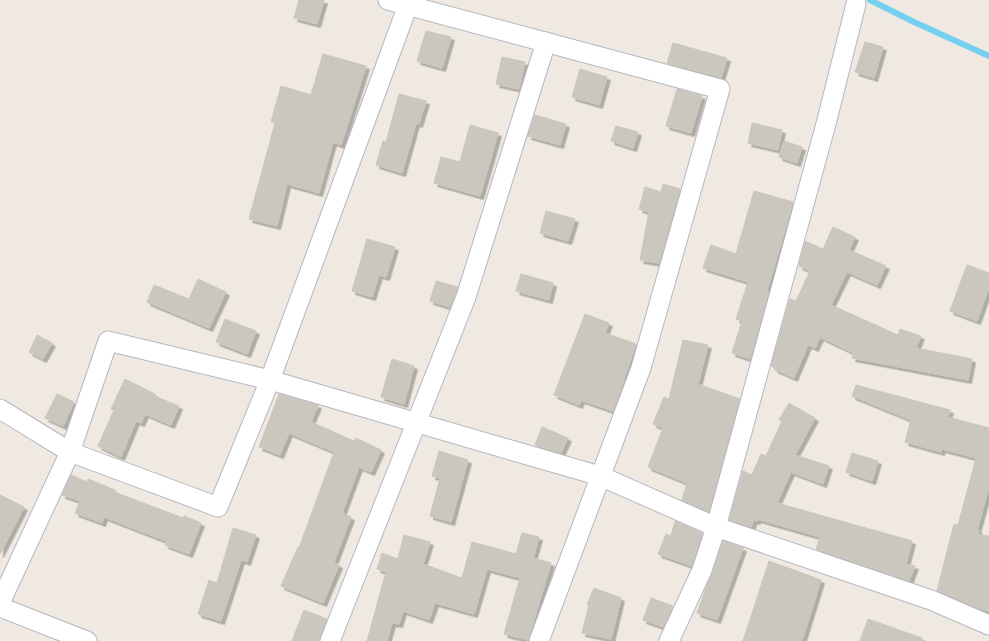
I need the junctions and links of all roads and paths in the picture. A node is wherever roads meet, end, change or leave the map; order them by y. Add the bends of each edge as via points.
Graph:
1 (388, 0) edge
2 (856, 4) dead end
3 (408, 5) junction
4 (546, 42) junction
5 (270, 380) junction
6 (0, 409) edge
7 (415, 422) junction
8 (70, 452) junction
9 (600, 476) junction
10 (716, 527) junction
11 (0, 603) edge
12 (0, 607) edge
13 (989, 625) edge
14 (87, 641) edge
15 (330, 641) edge
16 (539, 641) edge
17 (669, 641) edge

1 - 3 street
2 - 10 street via 828,120
3 - 4 street
3 - 5 street
4 - 7 street via 466,297
4 - 9 street via 720,89 641,368
5 - 7 street
5 - 8 street via 108,341
5 - 8 street via 218,507
6 - 8 street
7 - 9 street
7 - 15 street
8 - 11 street
9 - 10 street
9 - 16 street
10 - 13 street via 931,600
10 - 17 street via 702,570
12 - 14 street

